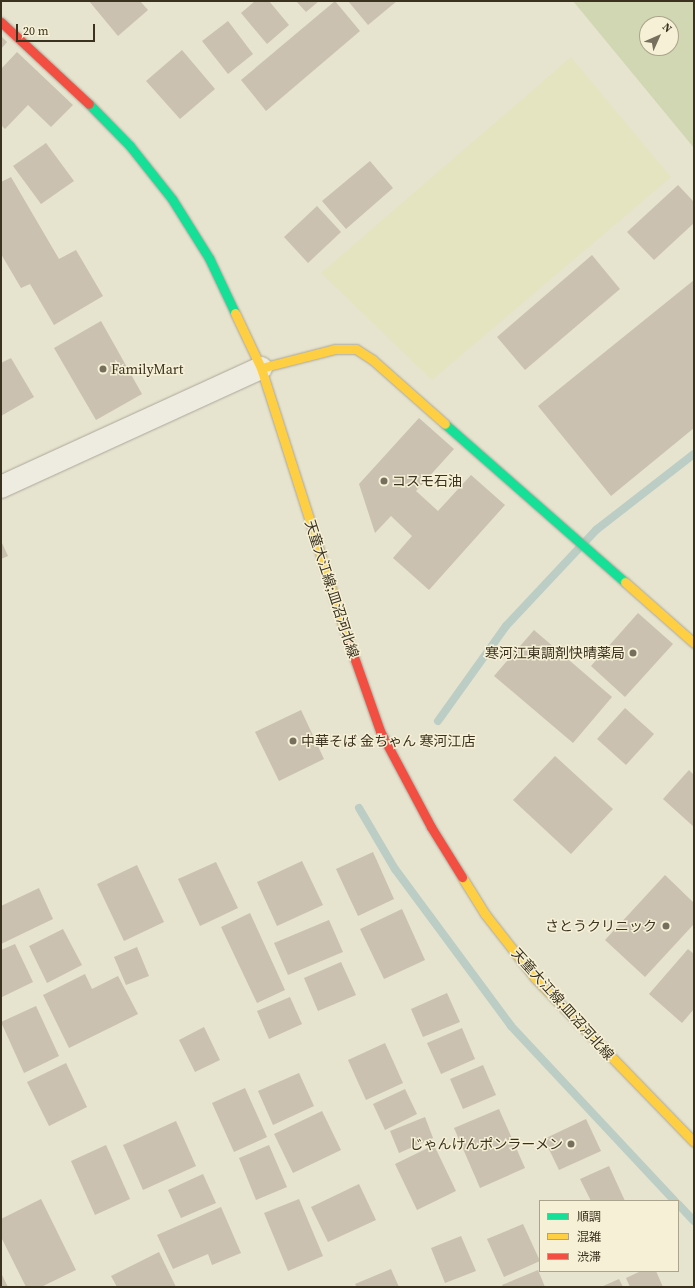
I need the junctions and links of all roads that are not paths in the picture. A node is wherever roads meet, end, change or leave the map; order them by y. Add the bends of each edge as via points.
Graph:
1 (1, 22) edge
2 (261, 368) junction
3 (1, 487) edge
4 (694, 643) edge
5 (694, 1142) edge

1 - 2 main road, 天童大江線;皿沼河北線 via 86,100 130,146 172,200 209,258
2 - 3 street
2 - 4 main road via 335,349 356,350 374,360
2 - 5 main road, 天童大江線;皿沼河北線 via 361,682 380,731 431,827 485,914 535,978

